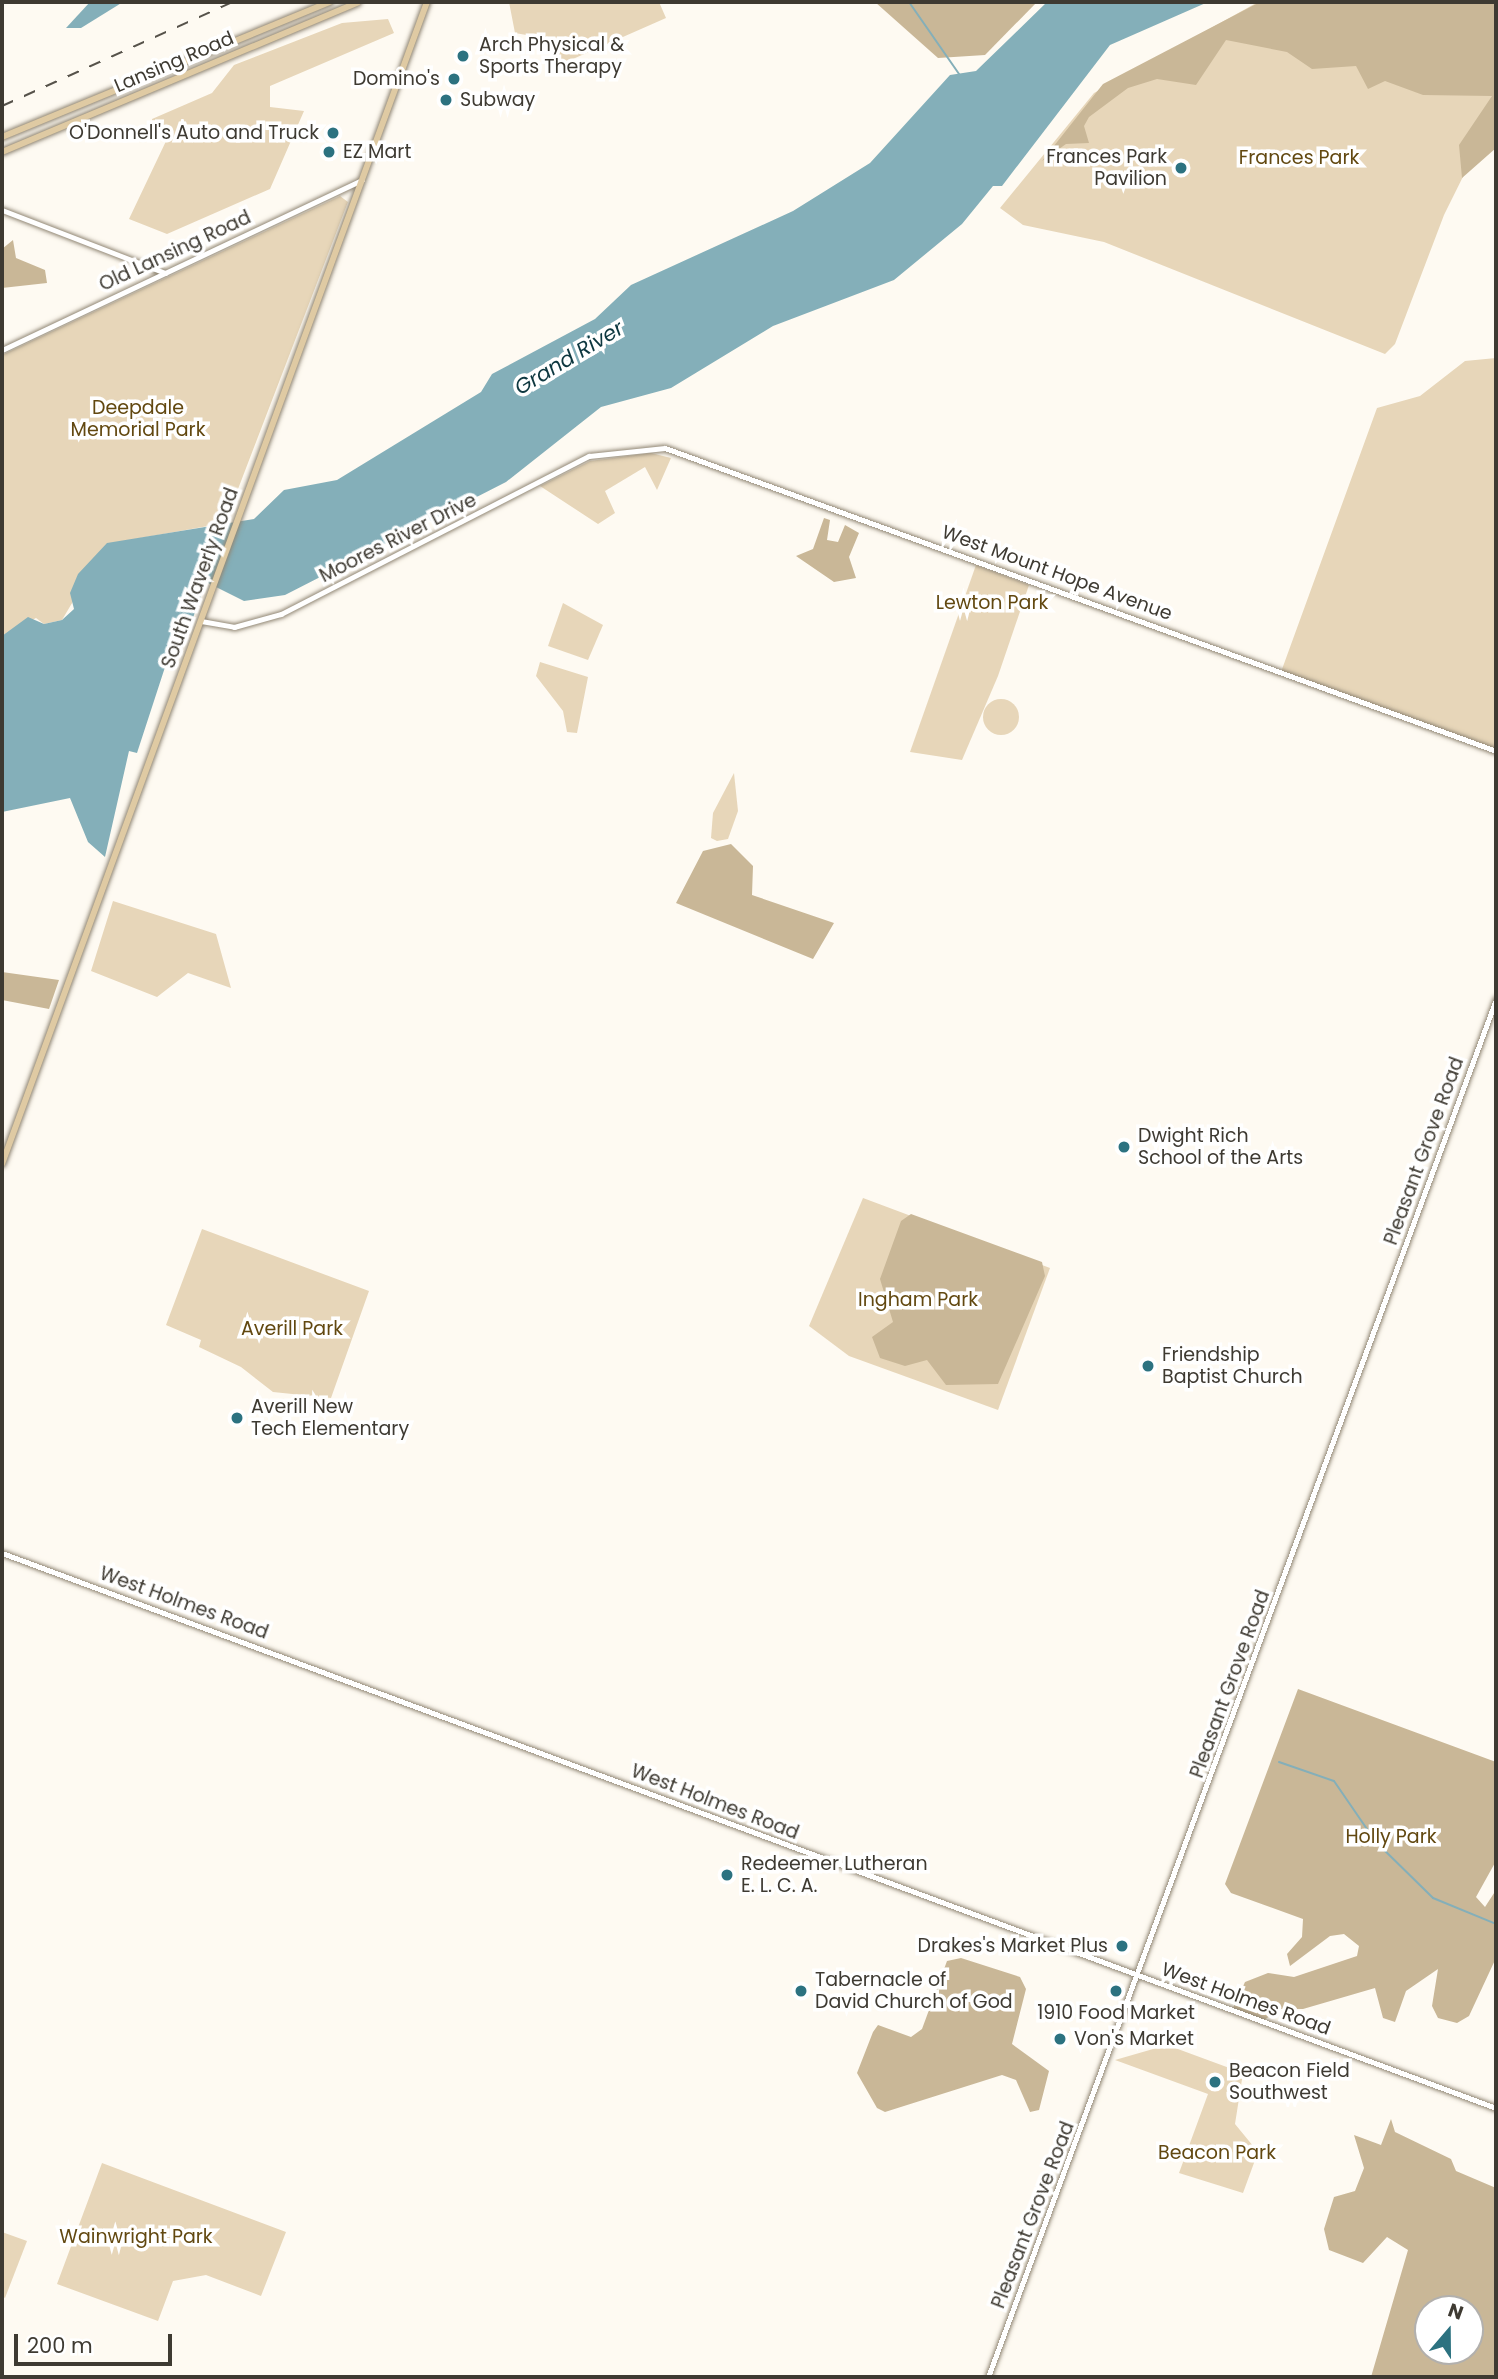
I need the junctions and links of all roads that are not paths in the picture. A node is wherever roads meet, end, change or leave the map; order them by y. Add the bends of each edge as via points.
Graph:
1 (330, 2) edge
2 (358, 2) edge
3 (427, 2) edge
4 (2, 137) edge
5 (2, 152) edge
6 (362, 180) junction
7 (2, 210) edge
8 (165, 273) junction
9 (2, 350) edge
10 (603, 452) joint
11 (201, 621) junction
12 (1496, 751) edge
13 (1496, 999) edge
14 (2, 1164) edge
15 (2, 1553) edge
16 (1140, 1976) junction
17 (1496, 2108) edge
18 (988, 2377) edge

1 - 4 main road, Lansing Road
2 - 5 main road, Lansing Road
3 - 6 main road, South Waverly Road
6 - 8 street, Old Lansing Road
6 - 11 main road, South Waverly Road
7 - 8 street
8 - 9 street, Old Lansing Road
10 - 11 street, Moores River Drive via 281,614 234,627
10 - 12 street, West Mount Hope Avenue via 648,447 694,456
11 - 14 main road, South Waverly Road
13 - 16 street, Pleasant Grove Road
15 - 16 street, West Holmes Road
16 - 17 street, West Holmes Road
16 - 18 street, Pleasant Grove Road

